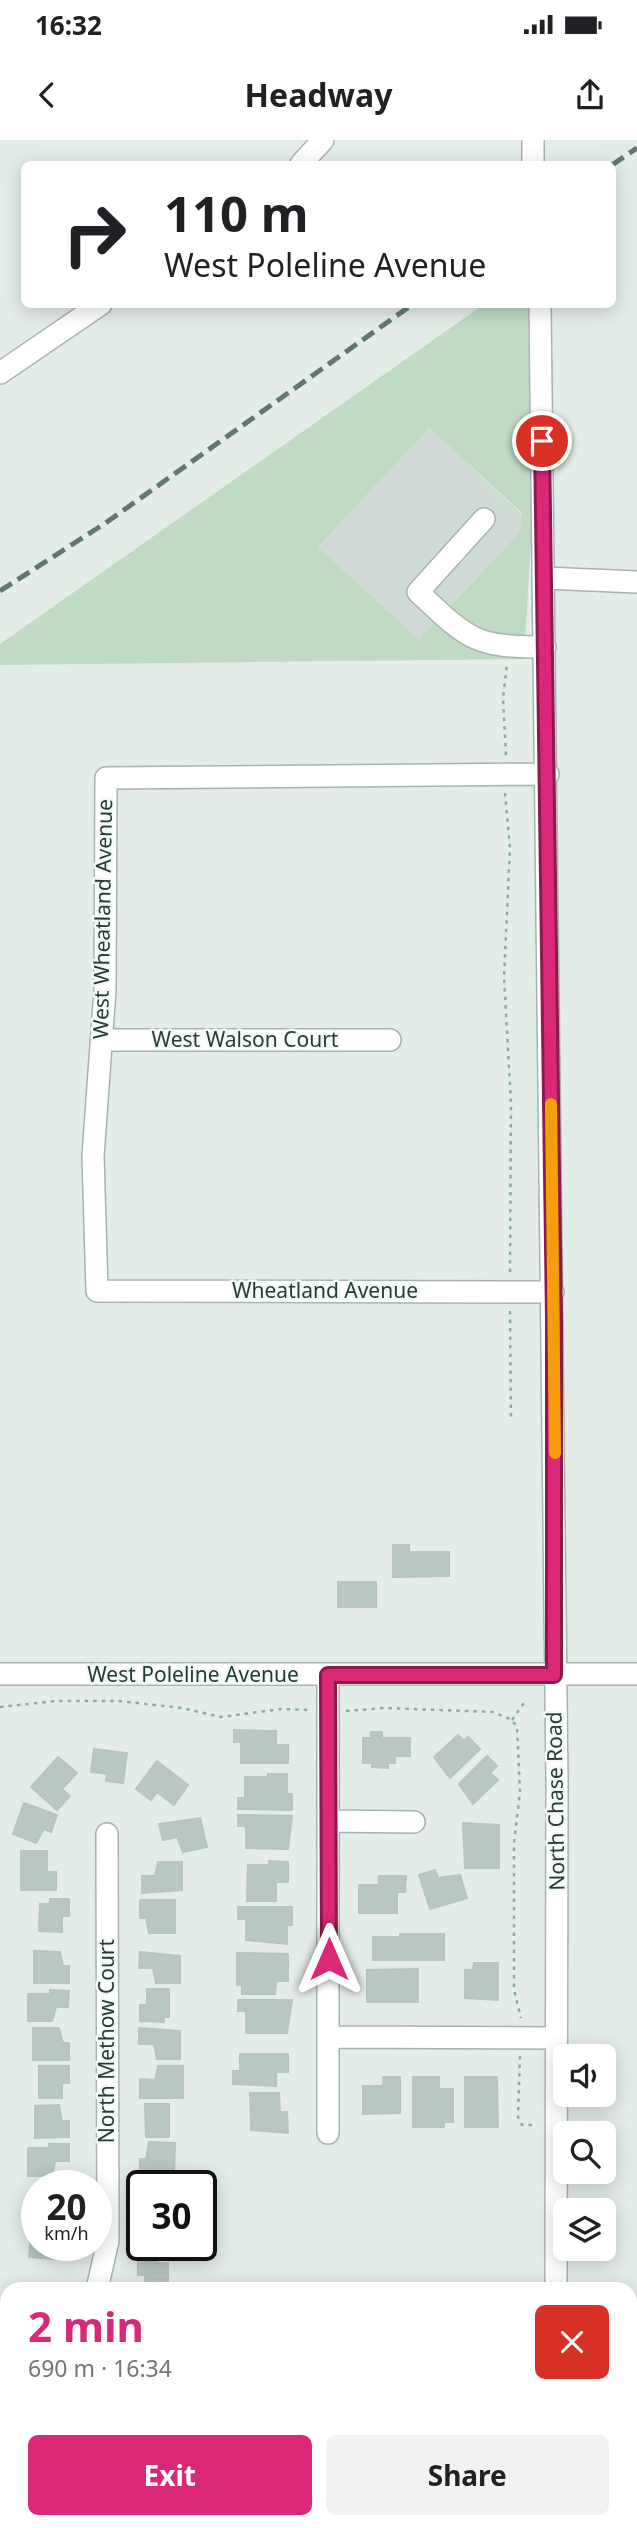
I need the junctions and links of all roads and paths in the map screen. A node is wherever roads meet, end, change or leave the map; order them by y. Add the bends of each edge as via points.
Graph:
1 (323, 140) edge
2 (533, 140) edge
3 (304, 161) edge
4 (533, 161) edge
5 (95, 308) edge
6 (540, 308) edge
7 (0, 373) edge
8 (484, 519) dead end
9 (545, 578) junction
10 (637, 582) edge
11 (509, 647) junction
12 (545, 647) junction
13 (548, 774) junction
14 (506, 775) junction
15 (390, 1040) dead end
16 (101, 1041) junction
17 (97, 1291) joint
18 (510, 1292) junction
19 (553, 1292) junction
20 (511, 1420) dead end
21 (0, 1674) edge
22 (637, 1674) edge
23 (328, 1675) junction
24 (554, 1675) junction
25 (526, 1700) dead end
26 (512, 1720) dead end
27 (329, 1821) junction
28 (414, 1822) dead end
29 (107, 1834) dead end
30 (328, 2037) junction
31 (556, 2038) junction
32 (328, 2133) dead end
33 (99, 2282) edge
34 (556, 2282) edge

1 - 3 street
2 - 4 street
5 - 7 street
6 - 9 street, North Chase Road
8 - 11 street via 418,592 473,639
9 - 10 street
9 - 12 street, North Chase Road
11 - 12 street
11 - 14 path via 503,699
12 - 13 street, North Chase Road
13 - 14 street, West Wheatland Avenue
13 - 19 street, North Chase Road
14 - 16 street, West Wheatland Avenue via 106,778 107,942
14 - 18 path via 510,848 504,977 511,1103
15 - 16 street, West Walson Court
16 - 17 street, West Wheatland Avenue via 93,1156
17 - 18 street, Wheatland Avenue
18 - 19 street, Wheatland Avenue
18 - 20 path
19 - 24 street, North Chase Road
21 - 23 street, West Poleline Avenue
22 - 24 street, West Poleline Avenue
23 - 24 street, West Poleline Avenue
23 - 27 street
24 - 31 street, North Chase Road
25 - 26 path
27 - 28 street
27 - 30 street
29 - 33 street, North Methow Court via 108,2241
30 - 31 street
30 - 32 street
31 - 34 street, North Chase Road

